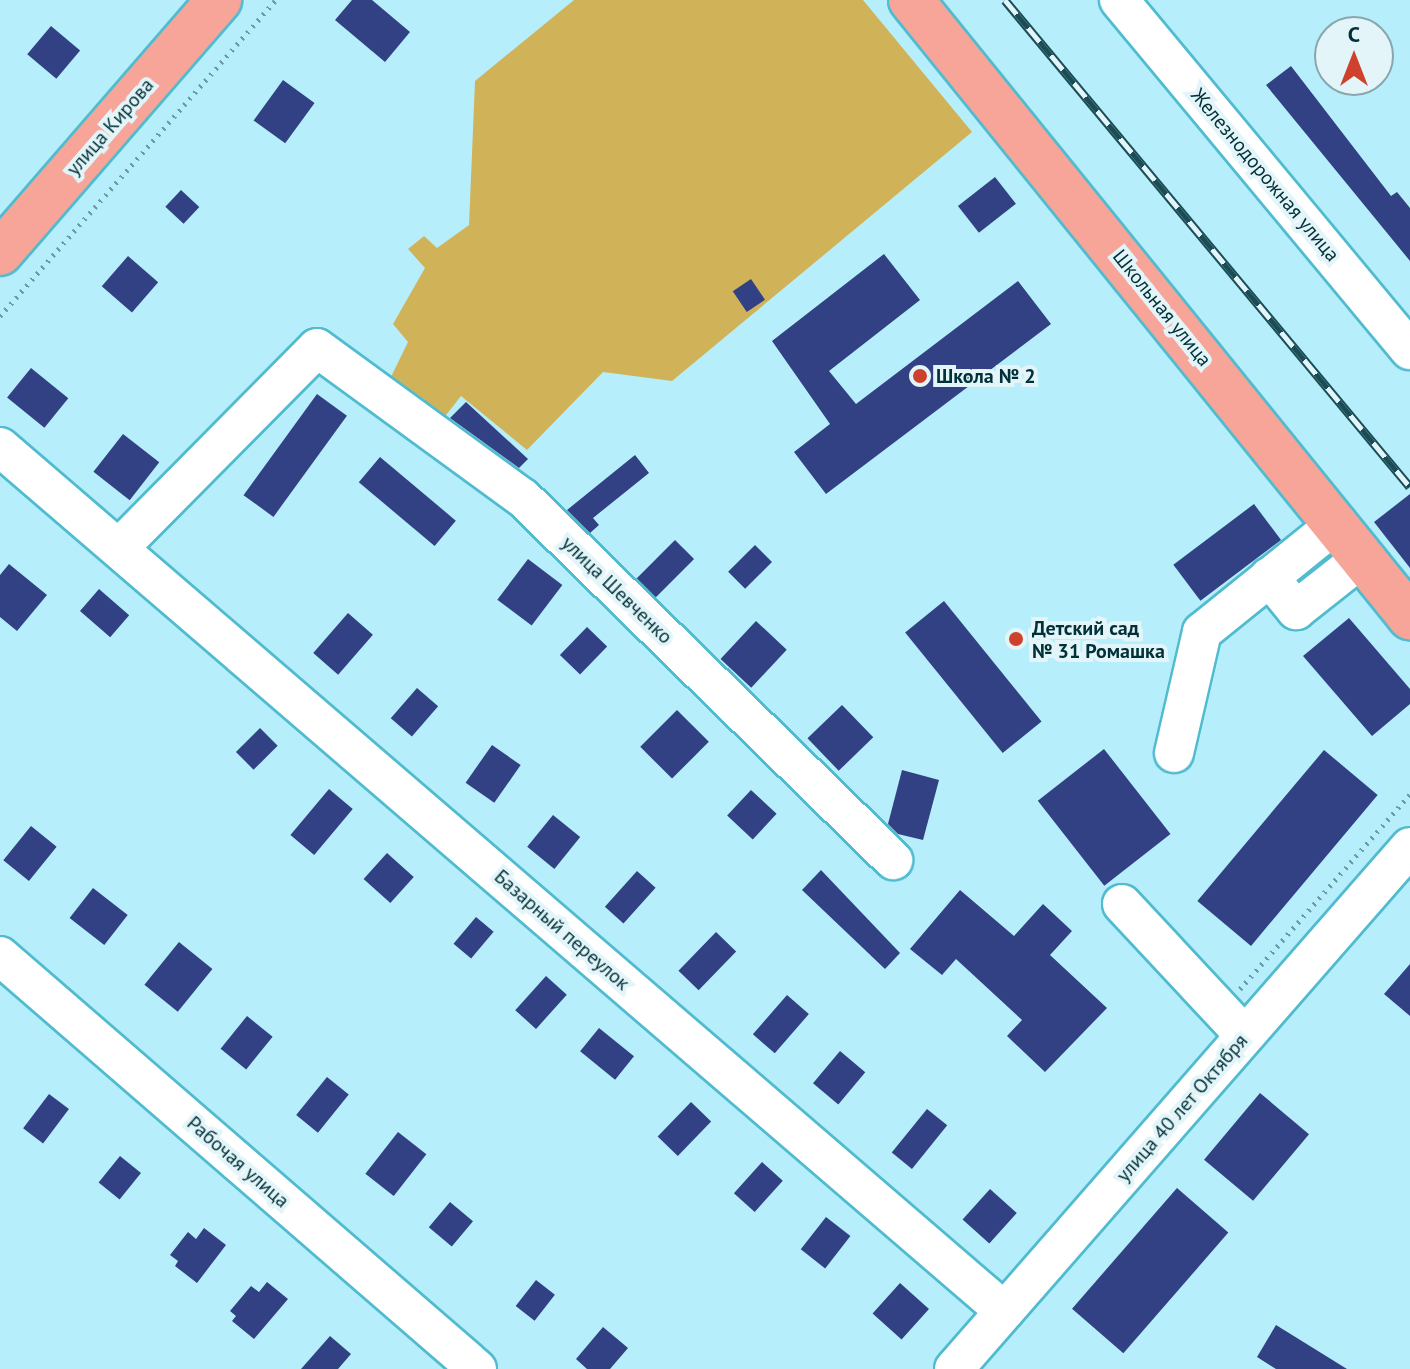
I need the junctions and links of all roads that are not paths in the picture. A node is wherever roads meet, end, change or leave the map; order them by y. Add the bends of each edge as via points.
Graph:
1 (219, 0) edge
2 (911, 0) edge
3 (1119, 0) edge
4 (0, 253) edge
5 (1410, 350) edge
6 (0, 447) edge
7 (1337, 523) junction
8 (119, 548) junction
9 (1363, 557) junction
10 (1269, 577) junction
11 (1410, 617) edge
12 (1174, 753) dead end
13 (1410, 847) edge
14 (893, 860) dead end
15 (1122, 904) dead end
16 (0, 956) edge
17 (1245, 1036) junction
18 (1004, 1311) junction
19 (477, 1369) edge
20 (954, 1369) edge

1 - 4 main road, улица Кирова
2 - 7 main road, Школьная улица
3 - 5 street, Железнодорожная улица
6 - 8 street, Базарный переулок
7 - 9 main road, Школьная улица
7 - 10 street
8 - 14 street, улица Шевченко via 317,348 523,498
8 - 18 street, Базарный переулок
9 - 10 street via 1296,610
9 - 11 main road, Школьная улица
10 - 12 street via 1202,632
13 - 17 street, улица 40 лет Октября
15 - 17 street
16 - 19 street, Рабочая улица
17 - 18 street, улица 40 лет Октября
18 - 20 street, улица 40 лет Октября

